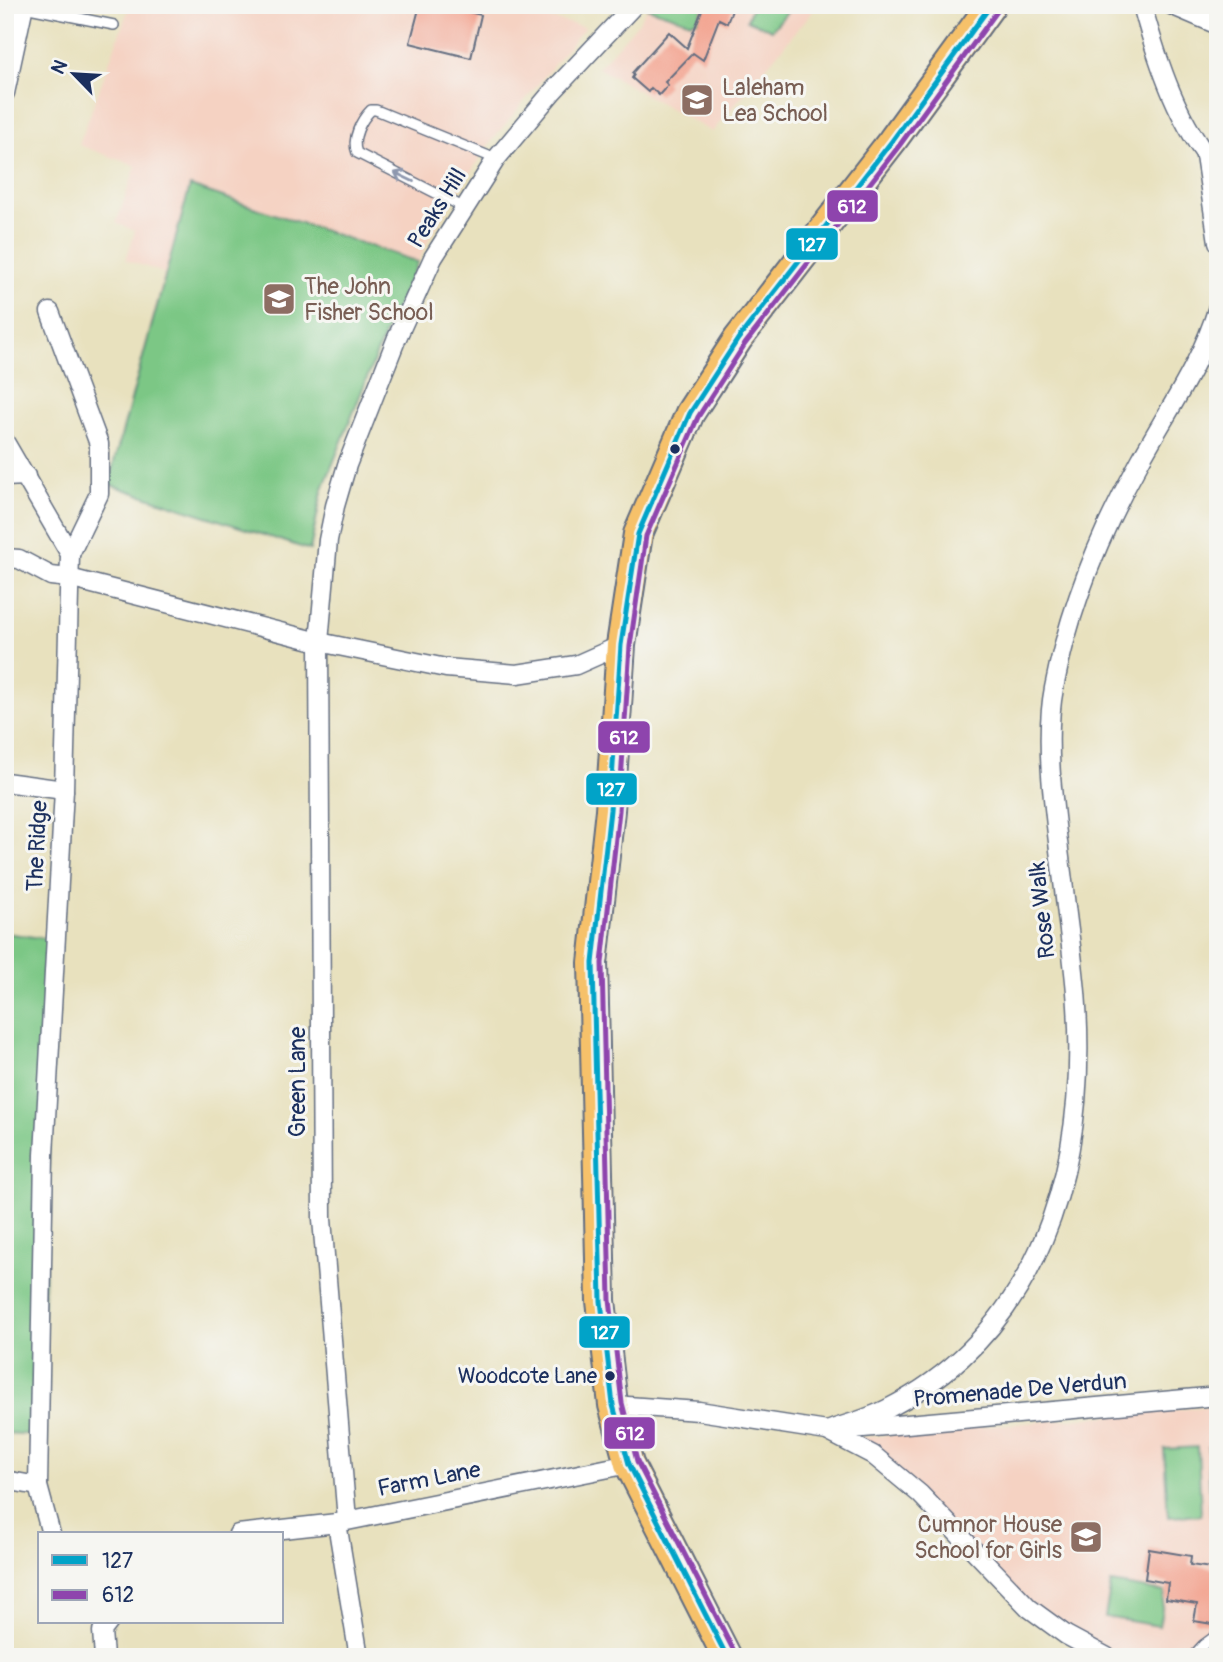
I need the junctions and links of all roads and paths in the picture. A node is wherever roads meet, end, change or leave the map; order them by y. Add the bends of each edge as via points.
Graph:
1 (634, 5) edge
2 (1142, 5) edge
3 (1171, 5) edge
4 (24, 6) edge
5 (988, 6) edge
6 (114, 25) dead end
7 (1218, 25) edge
8 (5, 93) edge
9 (1206, 156) junction
10 (496, 159) junction
11 (1218, 170) edge
12 (465, 208) junction
13 (1218, 242) edge
14 (1218, 307) edge
15 (50, 312) dead end
16 (5, 442) edge
17 (5, 477) edge
18 (26, 477) junction
19 (70, 554) junction
20 (5, 558) edge
21 (69, 578) junction
22 (319, 642) junction
23 (621, 645) junction
24 (5, 782) edge
25 (64, 790) junction
26 (1218, 1396) edge
27 (613, 1405) junction
28 (827, 1431) junction
29 (629, 1464) junction
30 (5, 1480) edge
31 (38, 1486) junction
32 (342, 1521) junction
33 (50, 1532) edge
34 (254, 1532) edge
35 (102, 1625) edge
36 (1218, 1638) edge
37 (104, 1657) edge
38 (359, 1657) edge
39 (727, 1657) edge
40 (1107, 1657) edge
41 (1192, 1657) edge

1 - 10 street, Peaks Hill via 552,91
2 - 9 street via 1157,60
3 - 7 street
4 - 6 lane
4 - 8 street
5 - 23 main road via 892,141 738,339 690,413 638,534
9 - 11 street
9 - 13 street
10 - 12 street, Peaks Hill
12 -> 10 lane via 357,153 355,138 366,114 376,110
12 - 22 street, Peaks Hill via 433,258 347,465 328,540
14 - 28 street, Rose Walk via 1201,355 1106,526 1071,624 1051,702 1052,769 1078,1055 1072,1136 1048,1231 1013,1296 966,1353 923,1388 885,1410
15 - 19 street via 99,444 99,494
16 - 18 street
17 - 18 street
18 - 19 street
19 - 21 street, The Ridge
20 - 21 street
21 - 22 street
21 - 25 street, The Ridge
22 - 23 street via 446,668 517,674 576,664
22 - 32 street, Green Lane via 322,1219
23 - 27 main road via 610,810 593,963 601,1301
24 - 25 street
25 - 31 street, The Ridge via 44,1155
26 - 28 street, Promenade De Verdun
27 - 28 street via 699,1411
27 - 29 main road
28 - 40 street via 873,1455 920,1494 1029,1608
29 - 32 street, Farm Lane
29 - 39 main road
30 - 31 street
31 - 33 street, The Ridge
32 - 34 street, Farm Lane
32 - 38 street, Green Lane
35 - 37 street
36 - 41 lane

